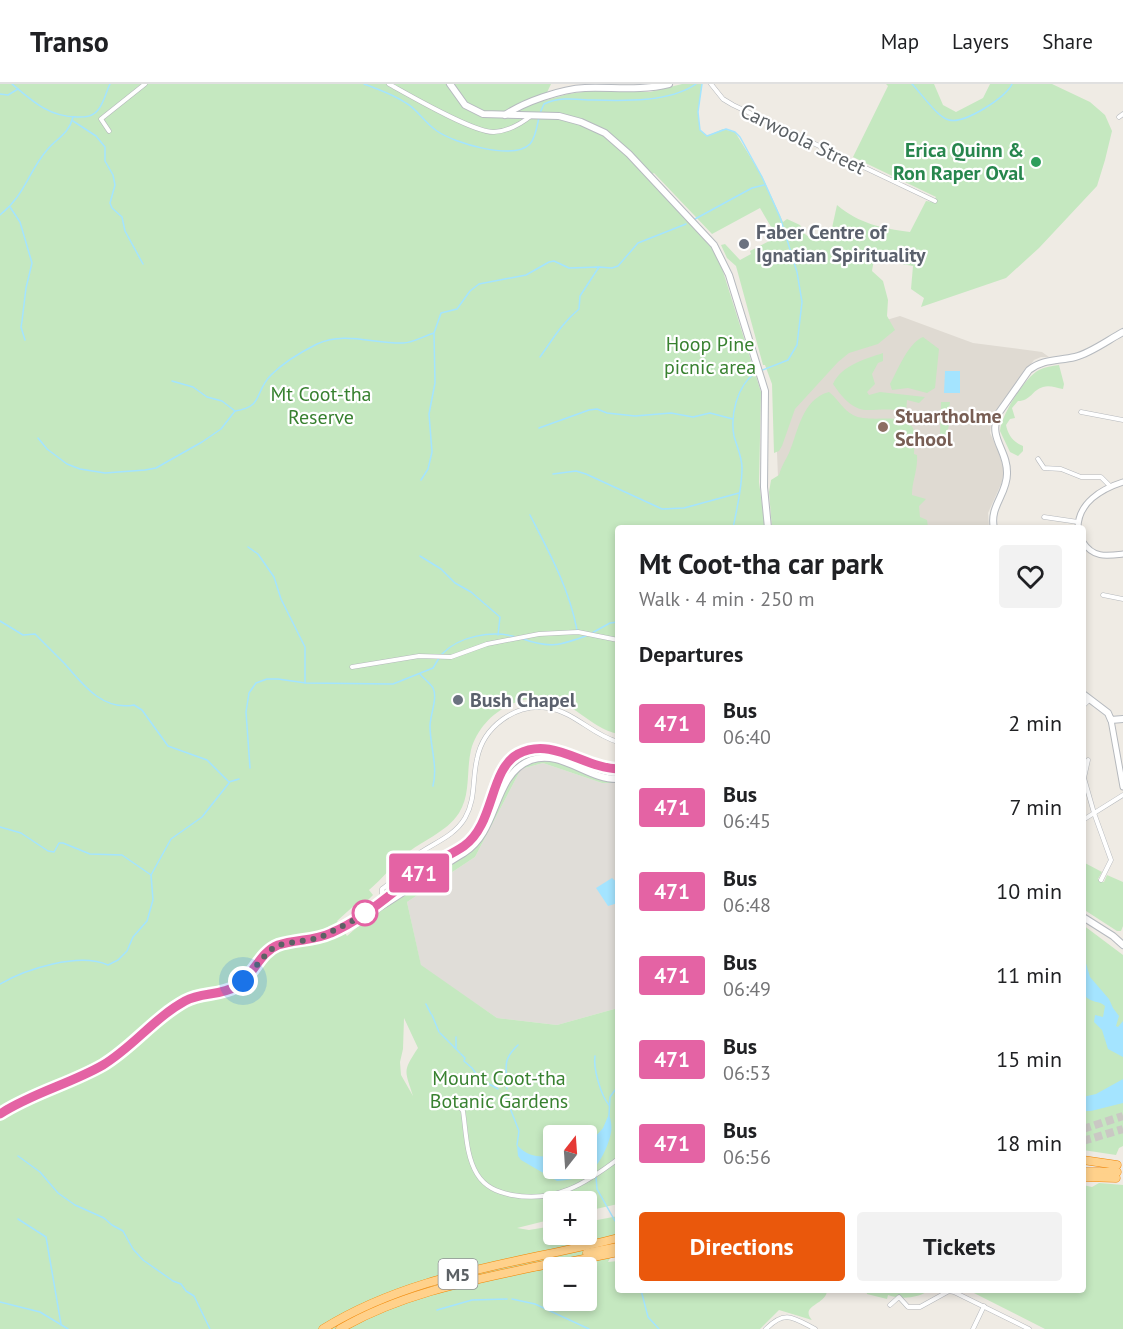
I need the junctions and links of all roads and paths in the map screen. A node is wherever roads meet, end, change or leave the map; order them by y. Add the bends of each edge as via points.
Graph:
1 (145, 84) edge
2 (389, 84) edge
3 (450, 84) edge
4 (669, 84) edge
5 (711, 84) edge
6 (540, 100) junction
7 (504, 115) junction
8 (537, 115) junction
9 (109, 131) dead end
10 (935, 201) dead end
11 (1123, 332) edge
12 (1081, 412) dead end
13 (1123, 420) edge
14 (1038, 459) dead end
15 (1123, 482) edge
16 (1110, 486) junction
17 (1044, 517) dead end
18 (768, 525) edge
19 (994, 525) edge
20 (1078, 525) edge
21 (1086, 546) edge
22 (1123, 554) edge
23 (1103, 596) dead end
24 (1123, 599) edge
25 (615, 639) edge
26 (352, 667) dead end
27 (1086, 697) edge
28 (1089, 700) junction
29 (1086, 703) edge
30 (1123, 719) edge
31 (1112, 720) junction
32 (615, 741) edge
33 (1088, 760) dead end
34 (615, 768) edge
35 (1086, 769) edge
36 (615, 778) edge
37 (1086, 785) edge
38 (1123, 787) edge
39 (1123, 795) edge
40 (1094, 813) junction
41 (1086, 818) edge
42 (1101, 880) dead end
43 (388, 899) junction
44 (1086, 919) edge
45 (1122, 943) edge
46 (459, 1106) dead end
47 (0, 1114) edge
48 (615, 1161) edge
49 (1086, 1161) edge
50 (1120, 1171) edge
51 (1086, 1172) edge
52 (1086, 1177) edge
53 (615, 1239) edge
54 (615, 1247) edge
55 (615, 1253) edge
56 (569, 1257) edge
57 (593, 1257) edge
58 (543, 1265) edge
59 (945, 1293) edge
60 (954, 1293) edge
61 (890, 1305) dead end
62 (984, 1306) junction
63 (323, 1329) edge
64 (340, 1329) edge
65 (766, 1329) edge
66 (814, 1329) edge
67 (973, 1329) edge
68 (1029, 1329) edge

1 - 9 street via 102,119
2 - 8 street via 486,131 517,126
3 - 7 main road via 470,109
4 - 6 main road via 642,89 574,89
5 - 10 street, Carwoola Street via 733,105
6 - 7 main road
6 - 8 main road via 534,106
7 - 8 main road
8 - 18 main road via 571,118 610,137 714,245 729,275 762,375
11 - 19 main road via 1076,357 1046,361 1029,370 998,414 995,434 1007,471 993,512
12 - 13 street
14 - 16 street via 1044,468 1061,469 1081,477 1101,477
15 - 16 street
16 - 20 street via 1089,501
17 - 20 street
21 - 22 street via 1097,555
23 - 24 street
25 - 26 street via 576,632 521,637 451,657 419,656
27 - 28 main road
28 - 29 street
28 - 31 main road
30 - 31 main road
31 - 38 street
32 - 43 street via 554,709 528,708 507,716 480,747 472,801 463,821 447,838 416,855 381,891
33 - 35 street
34 - 43 main road via 550,749 536,749 512,758 503,769 484,821 472,839 428,866
36 - 43 main road via 601,777 548,758 522,764 505,783 475,844
37 - 40 street
39 - 40 street
40 - 41 street
40 - 42 street via 1111,860
43 - 47 main road via 319,938 278,945 238,986 186,1001 109,1062
44 - 45 main road
46 - 48 street via 477,1173 487,1186 500,1192 550,1197 581,1184
49 - 50 highway
50 - 51 highway
50 - 52 highway
53 - 63 highway, M5 via 420,1284 381,1298
54 - 56 highway, M5
55 - 57 highway, M5
58 - 64 highway, M5 via 425,1291 384,1306
59 - 61 street via 920,1307 908,1307 899,1297
60 - 62 street
62 - 67 street
62 - 68 street
65 - 66 street via 786,1316

